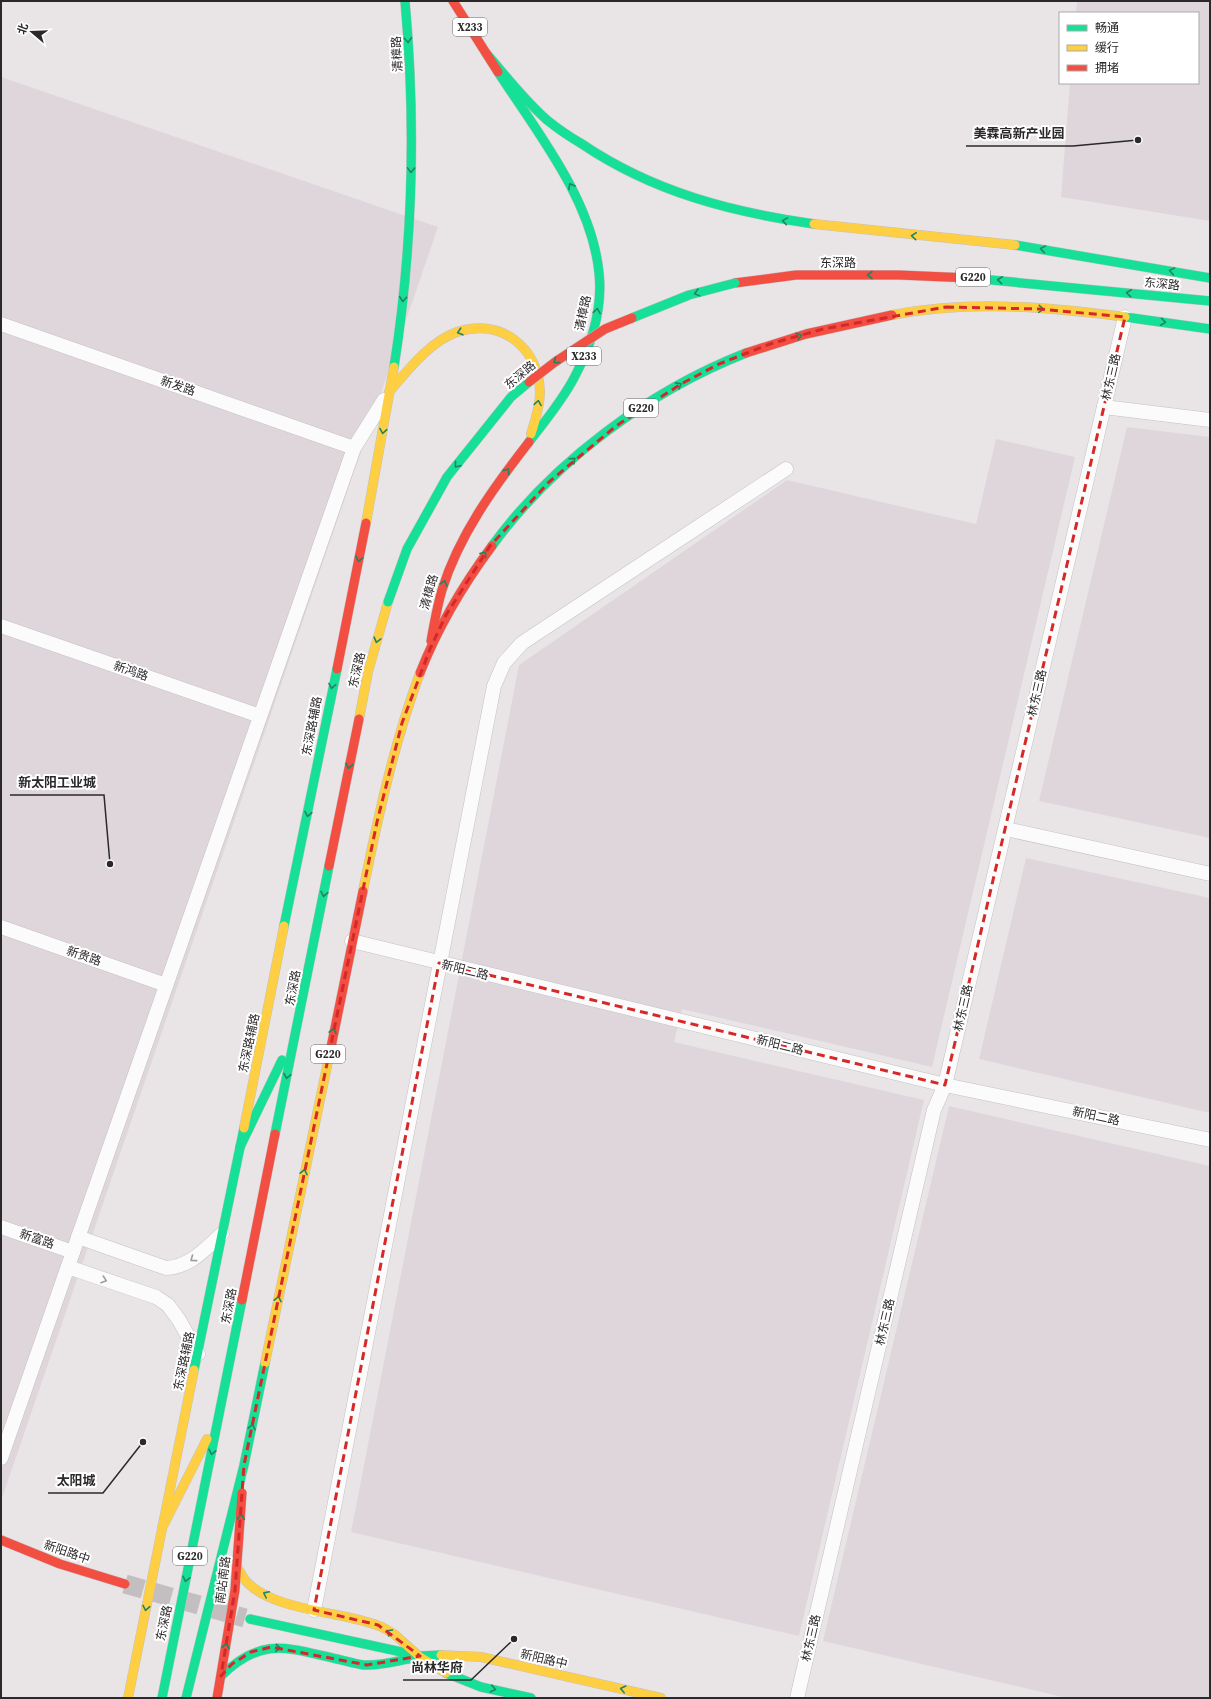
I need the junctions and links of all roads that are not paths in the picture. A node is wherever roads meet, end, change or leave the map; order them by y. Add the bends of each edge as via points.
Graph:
1 (405, 1) edge
2 (453, 1) edge
3 (486, 52) junction
4 (1210, 278) edge
5 (1210, 301) edge
6 (1125, 317) junction
7 (1, 324) edge
8 (1210, 329) edge
9 (389, 392) junction
10 (1104, 407) junction
11 (1210, 420) edge
12 (529, 441) junction
13 (354, 448) junction
14 (786, 469) dead end
15 (1, 626) edge
16 (430, 649) junction
17 (260, 716) junction
18 (1006, 829) junction
19 (1210, 874) edge
20 (1, 927) edge
21 (352, 941) junction
22 (439, 963) junction
23 (166, 985) junction
24 (296, 1032) junction
25 (945, 1085) junction
26 (1210, 1140) edge
27 (240, 1146) junction
28 (1, 1227) edge
29 (222, 1234) junction
30 (78, 1237) junction
31 (73, 1252) junction
32 (68, 1267) junction
33 (198, 1354) junction
34 (220, 1413) junction
35 (1, 1458) edge
36 (244, 1465) junction
37 (162, 1528) junction
38 (1, 1540) edge
39 (237, 1567) junction
40 (125, 1584) tunnel mouth
41 (314, 1610) junction
42 (250, 1619) tunnel mouth
43 (420, 1656) junction
44 (221, 1676) junction
45 (128, 1698) edge
46 (162, 1698) edge
47 (186, 1698) edge
48 (217, 1698) edge
49 (531, 1698) edge
50 (661, 1698) edge
51 (797, 1698) edge

1 -> 9 main road, 清樟路 via 412,154 410,222 402,311
2 - 3 main road, 清樟路 / X233
4 -> 3 main road via 1018,245 851,230 762,218 682,196 640,179 555,126 521,94
12 -> 3 main road, 清樟路 / X233 via 559,403 575,376 586,350 594,326 600,292 599,267 594,243 578,199 556,160
5 -> 24 main road, 东深路 / G220, bridge via 980,278 921,275 796,275 735,283 689,295 605,329 555,362 511,397 447,477 407,549 388,602 368,672
6 -> 8 main road, G220
6 - 10 street, 林东三路
16 -> 6 main road, G220 via 464,584 490,546 548,482 581,453 648,403 720,364 770,344 823,329 904,312 989,307
7 - 13 street, 新发路
12 -> 9 main road via 540,392 537,371 528,352 516,338 502,332 488,328 472,328 442,340 425,353
9 - 13 street
9 -> 27 main road, 东深路辅路 via 374,484
10 - 11 street
10 - 18 street, 林东三路
16 -> 12 main road, 清樟路 / X233 via 437,603 447,571 460,543
13 - 17 street
14 - 22 street via 522,643 504,663 494,686
15 - 17 street, 新鸿路
16 - 21 main road, G220 via 402,723 377,822
17 - 23 street
18 - 19 street
18 - 25 street, 林东三路
20 - 23 street, 新贵路
21 - 22 street, 新阳二路
36 -> 21 main road, G220
22 - 25 street, 新阳二路
22 - 41 street
23 - 30 street
24 - 27 main road
24 -> 34 main road, 东深路 / G220
25 - 26 street, 新阳二路
25 - 51 street, 林东三路 via 934,1110
27 - 29 main road, 东深路辅路
28 - 31 street, 新富路
29 -> 30 street via 192,1260 177,1268 166,1268
29 - 33 main road, 东深路辅路
30 - 31 street
31 - 32 street
32 -> 33 street via 156,1297 168,1305
32 - 35 street
33 - 37 main road, 东深路辅路
34 - 37 main road
34 -> 46 main road, 东深路 / G220
39 -> 36 main road, 南站南路
36 - 47 main road, G220 via 214,1577
37 -> 45 main road, 东深路辅路
38 - 40 main road, 新阳路中 via 60,1564
41 -> 39 main road via 296,1606 253,1588 240,1575
44 -> 39 main road, 南站南路
43 -> 41 main road via 399,1637 378,1625
42 - 43 main road, 新阳路中
44 -> 43 main road via 232,1664 251,1652 272,1647 367,1665
43 -> 49 main road, 新阳路中 via 446,1673 474,1685
50 -> 43 main road, 新阳路中 via 480,1657
44 - 48 main road, 南站南路

